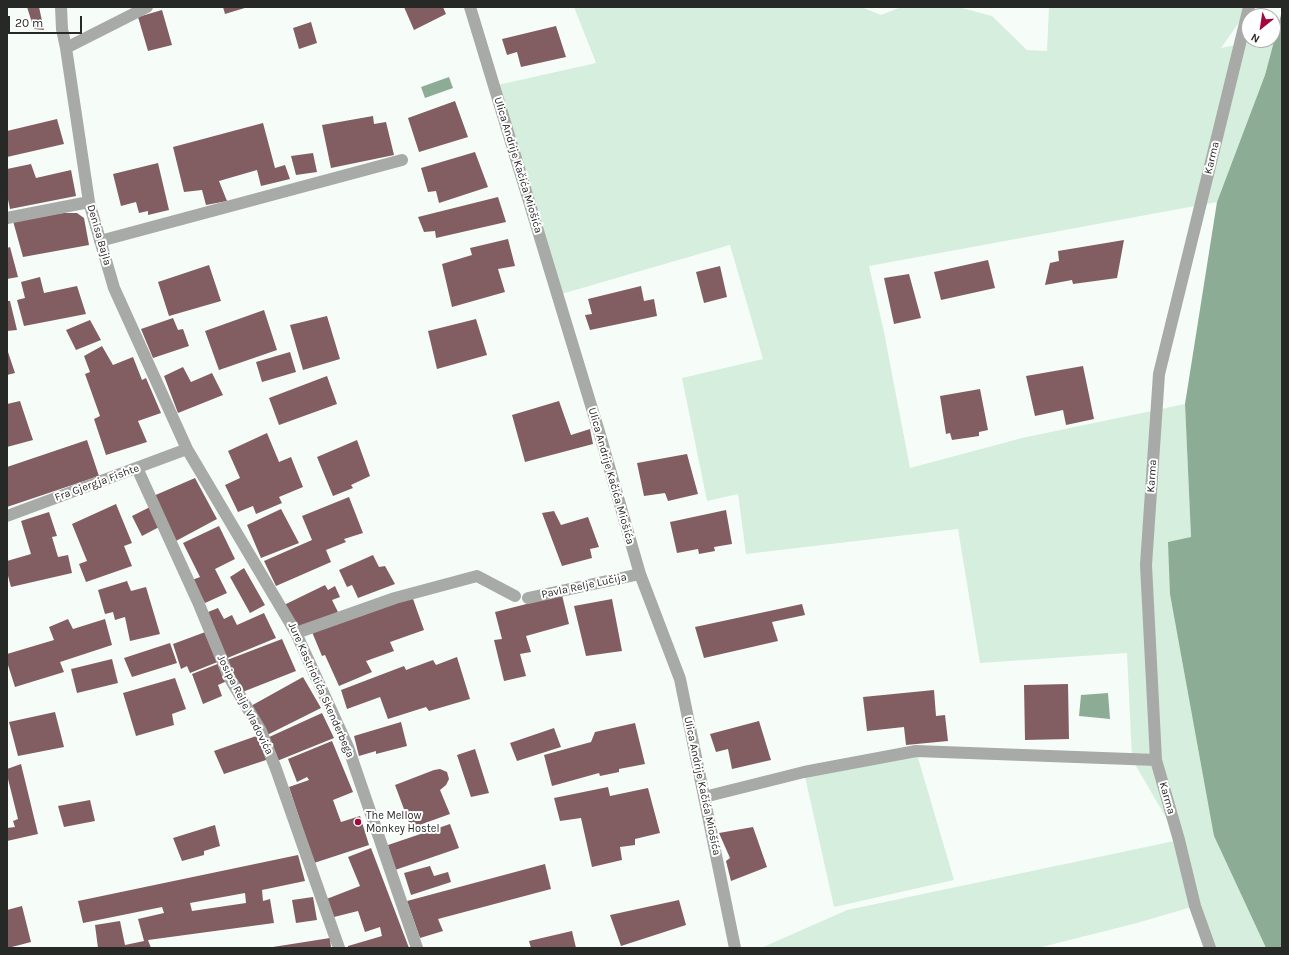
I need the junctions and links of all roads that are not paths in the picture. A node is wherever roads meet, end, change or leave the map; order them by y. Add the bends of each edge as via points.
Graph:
1 (61, 7) edge
2 (147, 7) edge
3 (470, 7) edge
4 (1249, 7) edge
5 (66, 48) junction
6 (402, 160) dead end
7 (89, 202) junction
8 (7, 218) edge
9 (100, 241) junction
10 (187, 450) junction
11 (137, 468) junction
12 (7, 516) edge
13 (640, 574) junction
14 (515, 596) dead end
15 (528, 598) dead end
16 (296, 633) junction
17 (1156, 760) junction
18 (704, 797) junction
19 (339, 948) edge
20 (417, 948) edge
21 (735, 948) edge
22 (1210, 948) edge

1 - 5 street, Denisa Bajla
2 - 5 street
3 - 13 street, Ulica Andrije Kačića Miošića
4 - 17 street, Karma via 1159,374 1146,565
5 - 7 street, Denisa Bajla
6 - 9 street
7 - 8 street
7 - 9 street, Denisa Bajla
9 - 10 street, Denisa Bajla via 114,288
10 - 11 street, Fra Gjergja Fishte
10 - 16 street, Jure Kastriotića Skenderbega
11 - 12 street, Fra Gjergja Fishte
11 - 19 street, Josipa Relje Vladovića via 198,602 228,676 260,731 276,769
13 - 15 street, Pavla Relje Lučija
13 - 18 street, Ulica Andrije Kačića Miošića via 680,679
14 - 16 street via 477,576 395,598
16 - 20 street, Jure Kastriotića Skenderbega via 348,747
17 - 18 street via 916,751 804,772
17 - 22 street, Karma via 1195,906
18 - 21 street, Ulica Andrije Kačića Miošića

